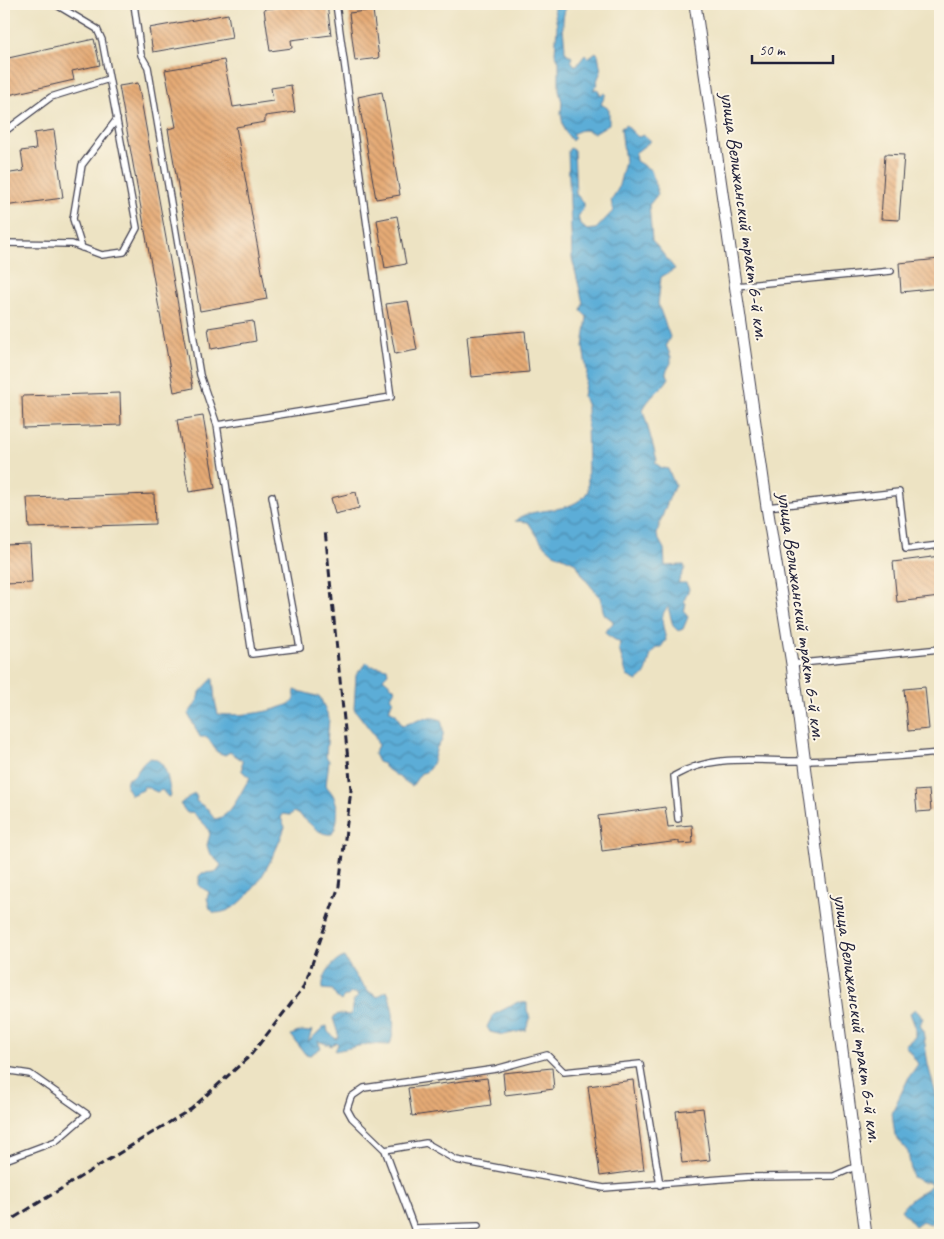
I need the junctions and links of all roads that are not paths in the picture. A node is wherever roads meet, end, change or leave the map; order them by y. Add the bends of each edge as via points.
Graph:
1 (55, 4) edge
2 (134, 4) edge
3 (336, 4) edge
4 (695, 4) edge
5 (109, 80) junction
6 (117, 119) junction
7 (4, 132) edge
8 (4, 243) edge
9 (82, 248) junction
10 (891, 271) dead end
11 (736, 286) junction
12 (217, 425) junction
13 (272, 496) dead end
14 (767, 507) junction
15 (940, 545) edge
16 (940, 649) edge
17 (792, 664) junction
18 (940, 753) edge
19 (804, 761) junction
20 (678, 819) dead end
21 (4, 1070) edge
22 (385, 1150) junction
23 (4, 1154) edge
24 (859, 1166) junction
25 (660, 1185) junction
26 (478, 1226) dead end
27 (866, 1235) edge

1 - 5 lane via 97,29
2 - 12 lane via 141,56 148,67 200,375
3 - 12 lane via 391,397
4 - 11 street, улица Велижанский тракт 6-й км.
5 - 6 lane
5 - 7 lane via 51,97
6 - 9 lane via 82,165 74,219
6 - 9 lane via 137,228 124,252 102,254
8 - 9 lane via 72,244
10 - 11 lane
11 - 14 street, улица Велижанский тракт 6-й км.
12 - 13 lane via 252,654 300,648
14 - 15 lane via 899,492 906,549
14 - 17 street, улица Велижанский тракт 6-й км.
16 - 17 lane
17 - 19 street, улица Велижанский тракт 6-й км.
18 - 19 lane
19 - 20 lane via 742,758 691,766 674,776
19 - 24 street, улица Велижанский тракт 6-й км.
21 - 23 lane via 30,1074 87,1114 56,1141 8,1159
22 - 25 lane via 426,1143 456,1160 604,1188
22 - 25 lane via 347,1110 351,1097 364,1088 496,1069 547,1055 564,1072 640,1064
22 - 26 lane via 414,1228
24 - 25 lane via 834,1176 747,1177
24 - 27 street, улица Велижанский тракт 6-й км.

